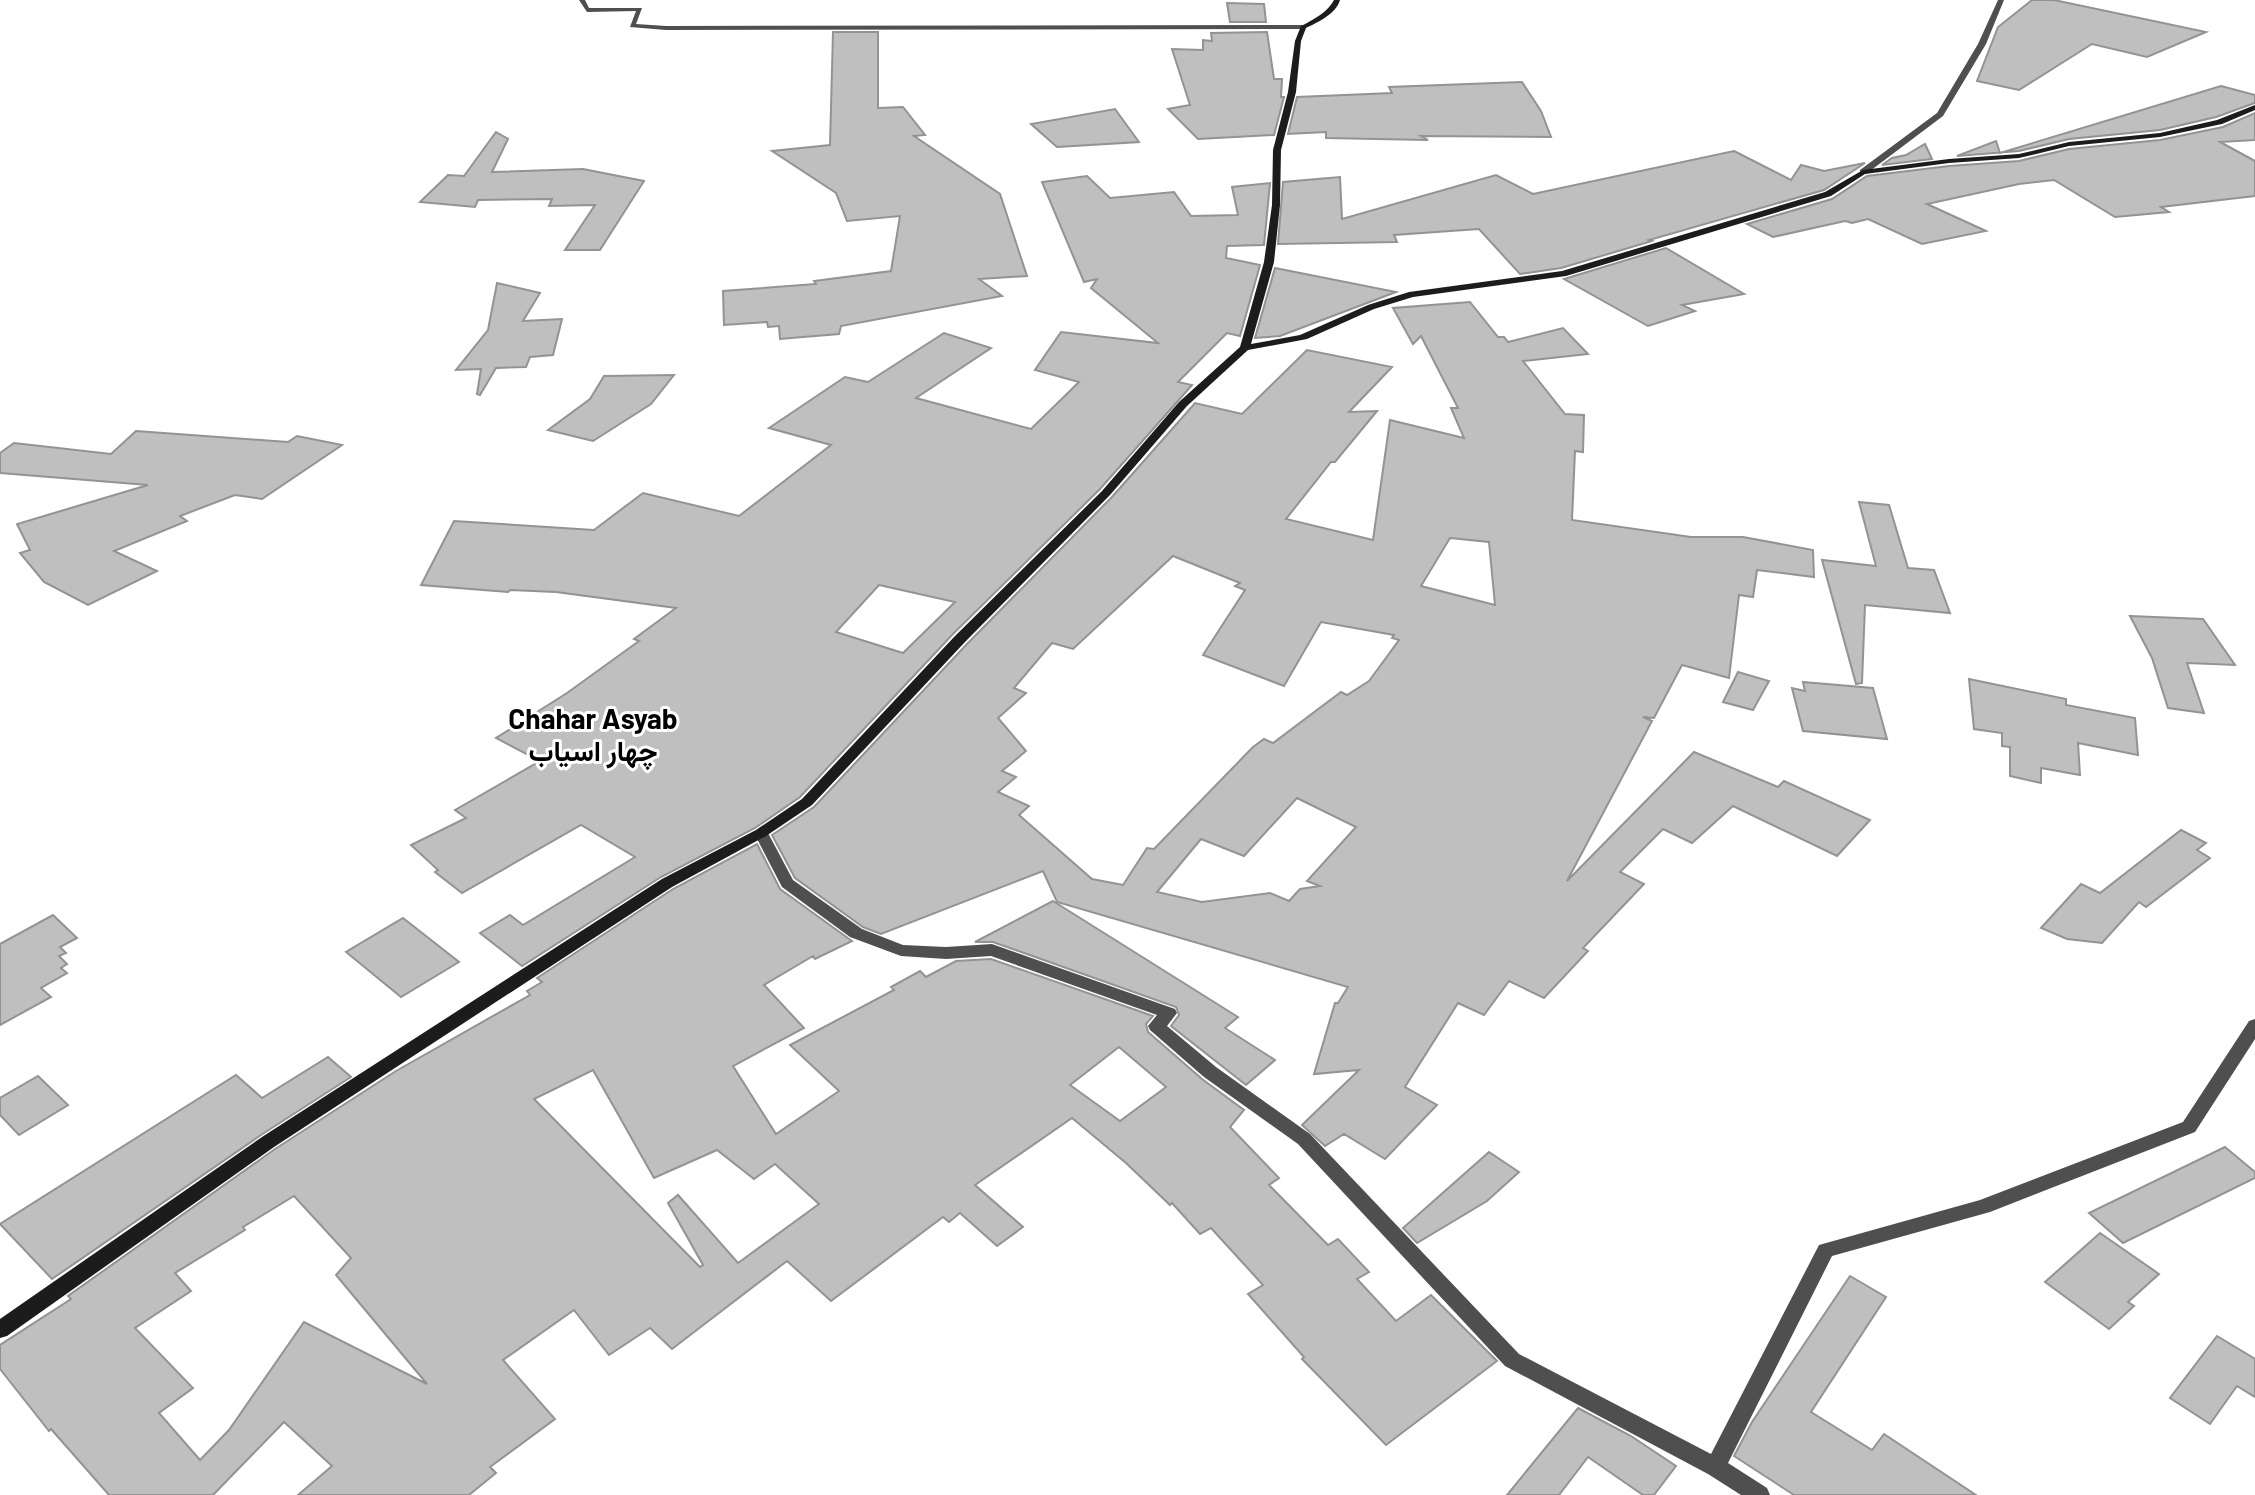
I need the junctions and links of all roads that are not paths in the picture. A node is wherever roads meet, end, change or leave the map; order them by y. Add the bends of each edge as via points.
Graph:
1 (582, 0) edge
2 (1338, 0) edge
3 (2001, 0) edge
4 (1303, 27) junction
5 (2255, 107) edge
6 (1863, 172) junction
7 (1245, 348) junction
8 (761, 833) junction
9 (2255, 1024) edge
10 (0, 1330) edge
11 (1715, 1467) junction
12 (1759, 1495) edge

1 - 4 street via 587,10 640,9 632,26 666,28
2 - 4 street
3 - 6 street via 1982,44 1940,114
4 - 7 street via 1277,150 1269,262
5 - 6 street via 2219,122 2160,135
6 - 7 street via 1803,203 1563,274 1412,294 1303,337
7 - 8 street via 1184,404 1105,493 807,802
8 - 10 street via 667,883 268,1142
8 - 11 street via 787,883 856,933 901,950 992,950 1169,1013 1156,1026 1210,1072 1304,1139 1512,1360
9 - 11 street via 2189,1127 1983,1207 1826,1250
11 - 12 street

